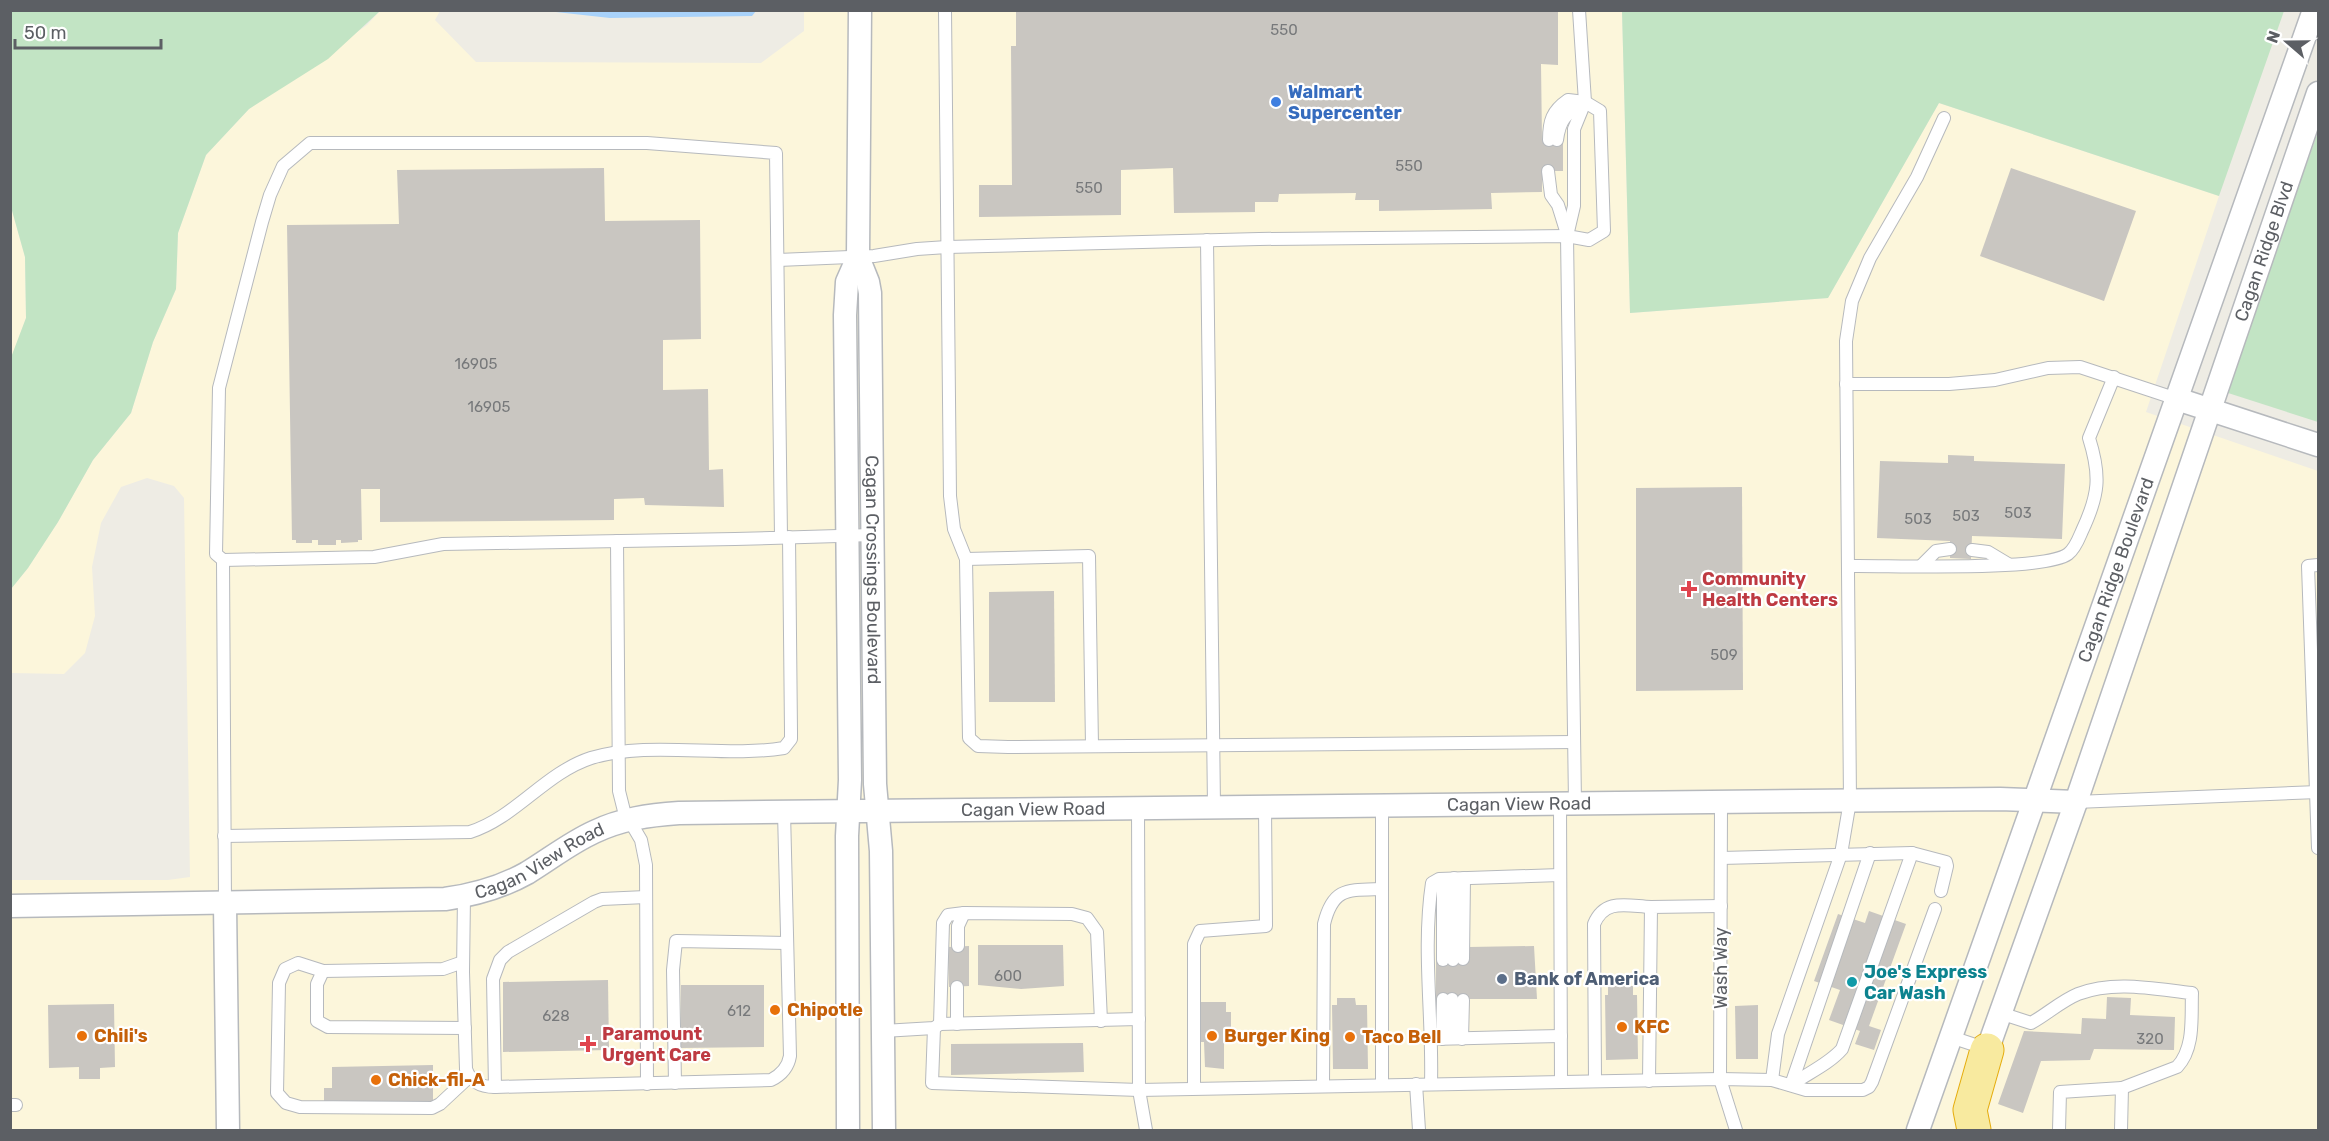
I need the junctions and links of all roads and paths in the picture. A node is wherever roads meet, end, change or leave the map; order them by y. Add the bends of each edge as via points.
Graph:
1 (860, 10) edge
2 (945, 10) edge
3 (1580, 10) edge
4 (2314, 10) edge
5 (2319, 93) edge
6 (1585, 102) junction
7 (1944, 118) dead end
8 (1553, 140) dead end
9 (1552, 171) dead end
10 (1567, 236) junction
11 (1207, 240) junction
12 (947, 247) junction
13 (858, 257) junction
14 (778, 260) junction
15 (2114, 377) junction
16 (1846, 384) junction
17 (2177, 399) junction
18 (2210, 410) junction
19 (2319, 446) edge
20 (848, 534) junction
21 (872, 535) junction
22 (785, 537) junction
23 (617, 541) junction
24 (1950, 549) dead end
25 (1972, 550) dead end
26 (966, 559) junction
27 (223, 560) junction
28 (2008, 564) junction
29 (1922, 565) junction
30 (2319, 565) edge
31 (1848, 566) junction
32 (1574, 742) junction
33 (1212, 745) junction
34 (1092, 746) junction
35 (618, 752) junction
36 (2317, 792) edge
37 (2035, 800) junction
38 (1850, 801) junction
39 (2076, 802) junction
40 (1567, 803) junction
41 (1721, 803) junction
42 (1382, 805) junction
43 (1214, 806) junction
44 (1265, 806) junction
45 (1138, 807) junction
46 (878, 810) junction
47 (849, 811) junction
48 (784, 812) junction
49 (628, 819) junction
50 (224, 836) junction
51 (2319, 848) edge
52 (1870, 853) junction
53 (1912, 853) junction
54 (1841, 854) junction
55 (1721, 858) junction
56 (1560, 875) junction
57 (1450, 878) junction
58 (1382, 889) junction
59 (1941, 891) dead end
60 (464, 896) junction
61 (646, 897) junction
62 (225, 904) junction
63 (10, 906) edge
64 (1721, 906) junction
65 (1651, 908) junction
66 (1935, 909) dead end
67 (964, 913) junction
68 (787, 943) junction
69 (958, 946) dead end
70 (463, 962) junction
71 (323, 971) junction
72 (957, 987) dead end
73 (2000, 1013) junction
74 (1139, 1019) junction
75 (1101, 1021) junction
76 (957, 1024) junction
77 (937, 1026) junction
78 (465, 1028) junction
79 (883, 1031) junction
80 (1561, 1036) junction
81 (1951, 1036) junction
82 (1447, 1039) junction
83 (1987, 1050) junction
84 (469, 1077) junction
85 (1720, 1079) junction
86 (1649, 1080) junction
87 (1772, 1080) junction
88 (1595, 1081) junction
89 (1561, 1082) junction
90 (675, 1083) junction
91 (646, 1084) junction
92 (1416, 1084) junction
93 (1431, 1084) junction
94 (1382, 1085) junction
95 (1791, 1085) junction
96 (1323, 1086) junction
97 (495, 1087) junction
98 (1194, 1088) junction
99 (2122, 1088) junction
100 (1139, 1090) junction
101 (228, 1131) edge
102 (848, 1131) edge
103 (884, 1131) edge
104 (1146, 1131) edge
105 (1419, 1131) edge
106 (1736, 1131) edge
107 (1918, 1131) edge
108 (1956, 1131) edge
109 (1974, 1131) edge
110 (2059, 1131) edge
111 (2121, 1131) edge

1 - 13 street, Cagan Crossings Boulevard
2 - 12 lane
3 - 6 lane
4 - 17 street, Cagan Ridge Boulevard
5 - 18 street, Cagan Ridge Blvd
6 - 8 lane via 1568,100 1560,106 1549,121
6 - 10 lane via 1574,129 1574,206
6 - 10 lane via 1600,111 1604,231 1589,240
7 - 16 lane via 1917,177 1870,258 1852,302 1846,341
9 - 10 lane via 1551,195
10 - 11 lane
10 - 32 lane
11 - 12 lane
11 - 33 lane
12 - 13 lane
12 - 26 lane via 950,496 954,529
13 - 14 lane
13 - 20 street via 846,291
13 - 21 street, Cagan Crossings Boulevard via 870,293
14 - 22 lane
14 - 27 lane via 776,153 647,143 310,143 283,166 270,195 219,388 216,554
15 - 16 lane via 2080,367 2048,368 1995,380 1949,384
15 - 17 lane
15 - 28 lane via 2089,438 2097,462 2098,487 2076,543 2068,554 2051,561
16 - 31 lane
17 - 18 street
17 - 37 street, Cagan Ridge Boulevard
18 - 19 street
18 - 39 street, Cagan Ridge Boulevard
20 - 21 lane
20 - 22 lane
20 - 47 street
21 - 46 street, Cagan Crossings Boulevard
22 - 23 lane
22 - 35 lane via 791,732 788,745 777,749
23 - 27 lane via 442,544 374,556
23 - 35 lane
24 - 29 lane via 1936,551
25 - 28 lane via 1988,552
26 - 34 lane via 969,738 978,746 987,747
26 - 34 lane via 1089,556
27 - 50 lane
28 - 29 lane
29 - 31 lane
30 - 36 lane via 2308,566
31 - 38 lane
32 - 33 lane
32 - 40 lane
33 - 34 lane
33 - 43 lane
35 - 49 lane via 619,791
35 - 50 lane via 575,765 490,823 470,832
36 - 39 lane
36 - 51 lane
37 - 38 street, Cagan View Road
37 - 39 street, Cagan View Road
37 - 81 street, Cagan Ridge Boulevard
38 - 41 street, Cagan View Road
38 - 54 lane
39 - 73 street, Cagan Ridge Boulevard
40 - 41 street, Cagan View Road
40 - 42 street, Cagan View Road
40 - 56 lane
41 - 55 lane, Wash Way
42 - 44 street, Cagan View Road
42 - 58 lane
43 - 44 street, Cagan View Road
43 - 45 street, Cagan View Road
44 - 98 lane via 1266,926 1200,931 1194,944
45 - 46 street, Cagan View Road
45 - 74 lane
46 - 47 street, Cagan View Road
46 - 79 street, Cagan Crossings Boulevard
47 - 48 street, Cagan View Road
47 - 102 street
48 - 49 street, Cagan View Road via 679,813
48 - 68 lane
49 - 60 street, Cagan View Road via 579,839 515,880
49 - 61 lane via 644,852
50 - 62 lane
52 - 53 lane
52 - 54 lane
52 - 95 lane
53 - 59 lane via 1946,862
53 - 95 lane via 1842,1049
54 - 55 lane
54 - 87 lane via 1778,1034
55 - 64 lane, Wash Way
56 - 57 lane
56 - 80 lane
57 - 57 lane via 1453,960
57 - 82 lane via 1432,883 1429,903 1429,1018
58 - 94 lane
58 - 96 lane via 1349,890 1336,896 1328,907 1324,924
60 - 62 street, Cagan View Road via 425,901
60 - 70 lane
61 - 91 lane
61 - 97 lane via 594,902 500,960 492,979
62 - 63 street, Cagan View Road
62 - 101 street
64 - 65 lane
64 - 85 lane, Wash Way
65 - 86 lane
65 - 88 lane via 1611,905 1599,912 1593,924
66 - 95 lane via 1869,1088 1806,1090
67 - 69 lane via 958,926
67 - 75 lane via 1072,914 1087,918 1097,932
67 - 77 lane via 948,915 943,923
68 - 90 lane via 790,1056 783,1071 771,1080
68 - 90 lane via 676,941
70 - 71 lane via 443,969
70 - 78 lane
71 - 78 lane via 317,984 317,1022 328,1028
71 - 84 lane via 298,963 285,969 279,983 277,1093 286,1103 300,1107 432,1108
72 - 76 lane
73 - 83 street, Cagan Ridge Boulevard
73 - 99 lane via 2031,1023 2076,995 2098,988 2132,986 2192,993 2191,1039 2182,1062
74 - 75 lane
74 - 100 lane
75 - 76 lane
76 - 77 lane
77 - 79 lane
77 - 100 lane via 932,1083
78 - 84 lane
79 - 103 street, Cagan Crossings Boulevard
80 - 82 lane
80 - 89 lane
81 - 83 lane
81 - 107 street, Cagan Ridge Boulevard
82 - 82 lane via 1453,999
82 - 93 lane
83 - 108 street, Cagan Ridge Boulevard
83 - 109 highway via 1970,1110
84 - 97 lane via 475,1083
85 - 86 lane
85 - 87 lane
85 - 106 lane, Wash Way
86 - 88 lane
87 - 95 lane
88 - 89 lane
89 - 93 lane
90 - 91 lane
91 - 97 lane
92 - 93 lane
92 - 94 lane
92 - 105 lane
94 - 96 lane
96 - 98 lane
98 - 100 lane
99 - 110 lane via 2060,1092
99 - 111 lane
100 - 104 lane

